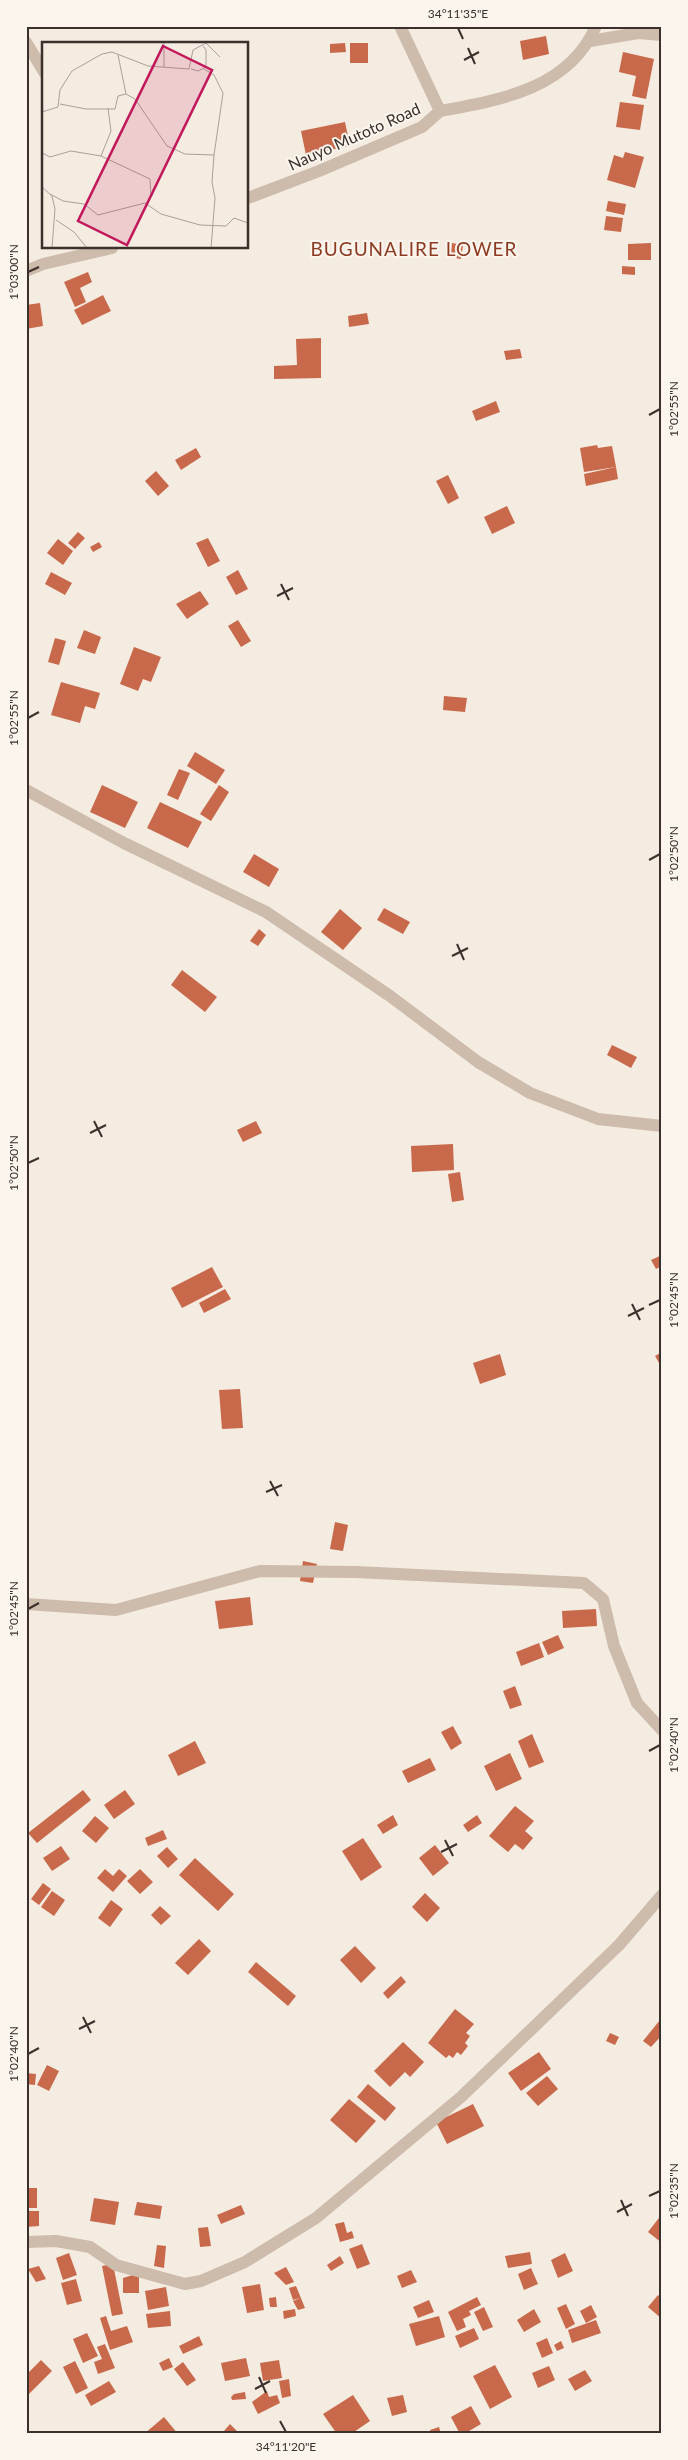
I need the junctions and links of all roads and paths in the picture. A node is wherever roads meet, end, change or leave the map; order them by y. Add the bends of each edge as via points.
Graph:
1 (400, 26) edge
2 (596, 26) edge
3 (662, 35) edge
4 (26, 42) edge
5 (590, 42) junction
6 (42, 69) edge
7 (440, 111) junction
8 (249, 198) edge
9 (108, 249) edge
10 (26, 271) edge
11 (26, 790) edge
12 (662, 1126) edge
13 (26, 1604) edge
14 (662, 1730) edge
15 (662, 1895) edge
16 (26, 2242) edge

1 - 7 street, Nauyo Mutoto Road
2 - 5 street
3 - 5 street via 638,33
4 - 6 street
5 - 7 street via 536,88 490,102
7 - 8 street, Nauyo Mutoto Road via 422,127
9 - 10 street
11 - 12 street via 124,843 266,912 390,996 478,1062 530,1092 598,1118
13 - 14 street via 116,1610 260,1571 356,1572 584,1583 603,1599 614,1646 637,1703
15 - 16 street via 619,1945 461,2097 316,2218 245,2262 201,2281 185,2284 116,2265 90,2247 56,2241

